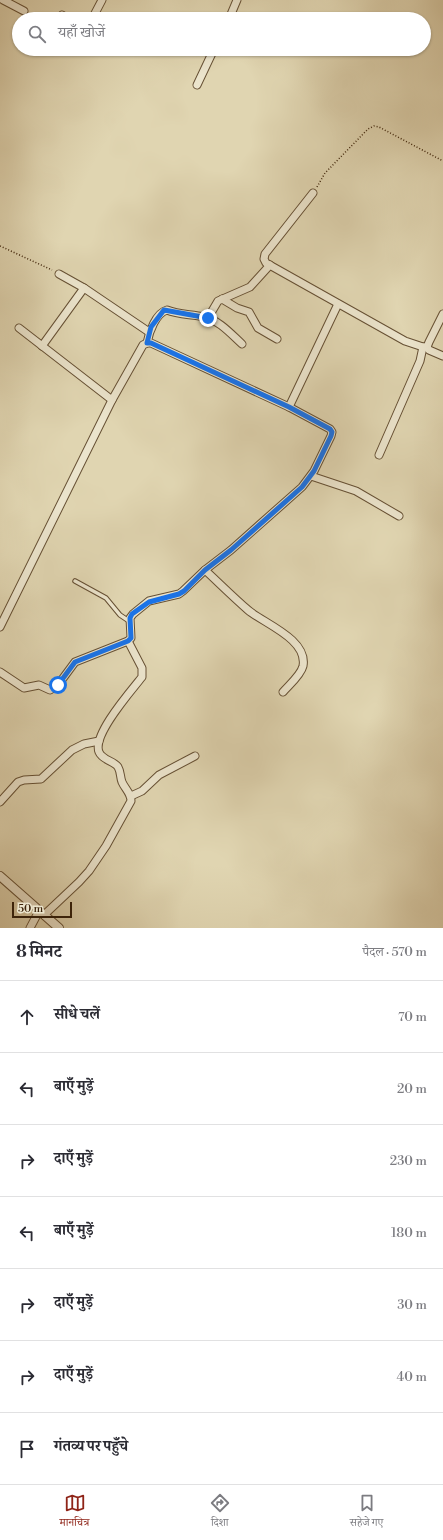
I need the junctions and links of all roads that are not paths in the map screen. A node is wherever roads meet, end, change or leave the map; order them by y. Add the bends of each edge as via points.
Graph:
1 (4, 0) edge
2 (102, 0) edge
3 (237, 0) edge
4 (24, 11) dead end
5 (96, 12) edge
6 (232, 12) edge
7 (211, 56) edge
8 (197, 85) dead end
9 (313, 193) road end
10 (270, 265) junction
11 (59, 274) road end
12 (84, 288) junction
13 (222, 299) junction
14 (338, 304) junction
15 (443, 314) edge
16 (208, 318) junction
17 (19, 328) dead end
18 (149, 332) junction
19 (277, 339) dead end
20 (147, 343) junction
21 (242, 344) dead end
22 (42, 346) junction
23 (425, 347) junction
24 (443, 356) edge
25 (112, 400) junction
26 (289, 407) junction
27 (379, 455) dead end
28 (311, 476) junction
29 (399, 516) dead end
30 (205, 570) junction
31 (75, 581) dead end
32 (130, 622) junction
33 (0, 627) edge
34 (128, 641) junction
35 (0, 672) edge
36 (282, 692) dead end
37 (99, 741) junction
38 (195, 756) dead end
39 (131, 796) junction
40 (0, 802) edge
41 (0, 876) edge
42 (42, 913) junction
43 (30, 928) edge
44 (59, 928) edge

1 - 4 street
2 - 5 street
3 - 6 street
7 - 8 street
9 - 10 street via 265,254 264,259
10 - 13 street via 250,287
10 - 14 street
11 - 12 street
12 - 18 street
12 - 22 street
13 - 16 street
13 - 19 street via 249,312 258,328
14 - 23 street via 405,341
14 - 26 street
15 - 23 street
16 - 18 street via 164,310
16 - 21 street
17 - 22 street
18 - 20 street
20 - 25 street via 143,345
20 - 26 street
22 - 25 street
23 - 24 street
23 - 27 street
25 - 33 street
26 - 28 street via 332,432
28 - 29 street via 356,491
28 - 30 street via 237,545
30 - 32 street via 179,594 144,604 132,614
30 - 36 street via 247,609 278,628 298,647 303,666
31 - 32 lane via 106,598 120,615
32 - 34 street via 132,632
34 - 35 street via 75,662 58,685 50,690 39,685 24,688
34 - 37 street via 142,668 142,677 104,728
37 - 39 street via 99,752 119,768 122,782
37 - 40 street via 72,750 41,779 18,782
38 - 39 street via 159,775 142,791
39 - 42 street via 129,806 102,852 83,878
41 - 42 street
42 - 43 street
42 - 44 street

